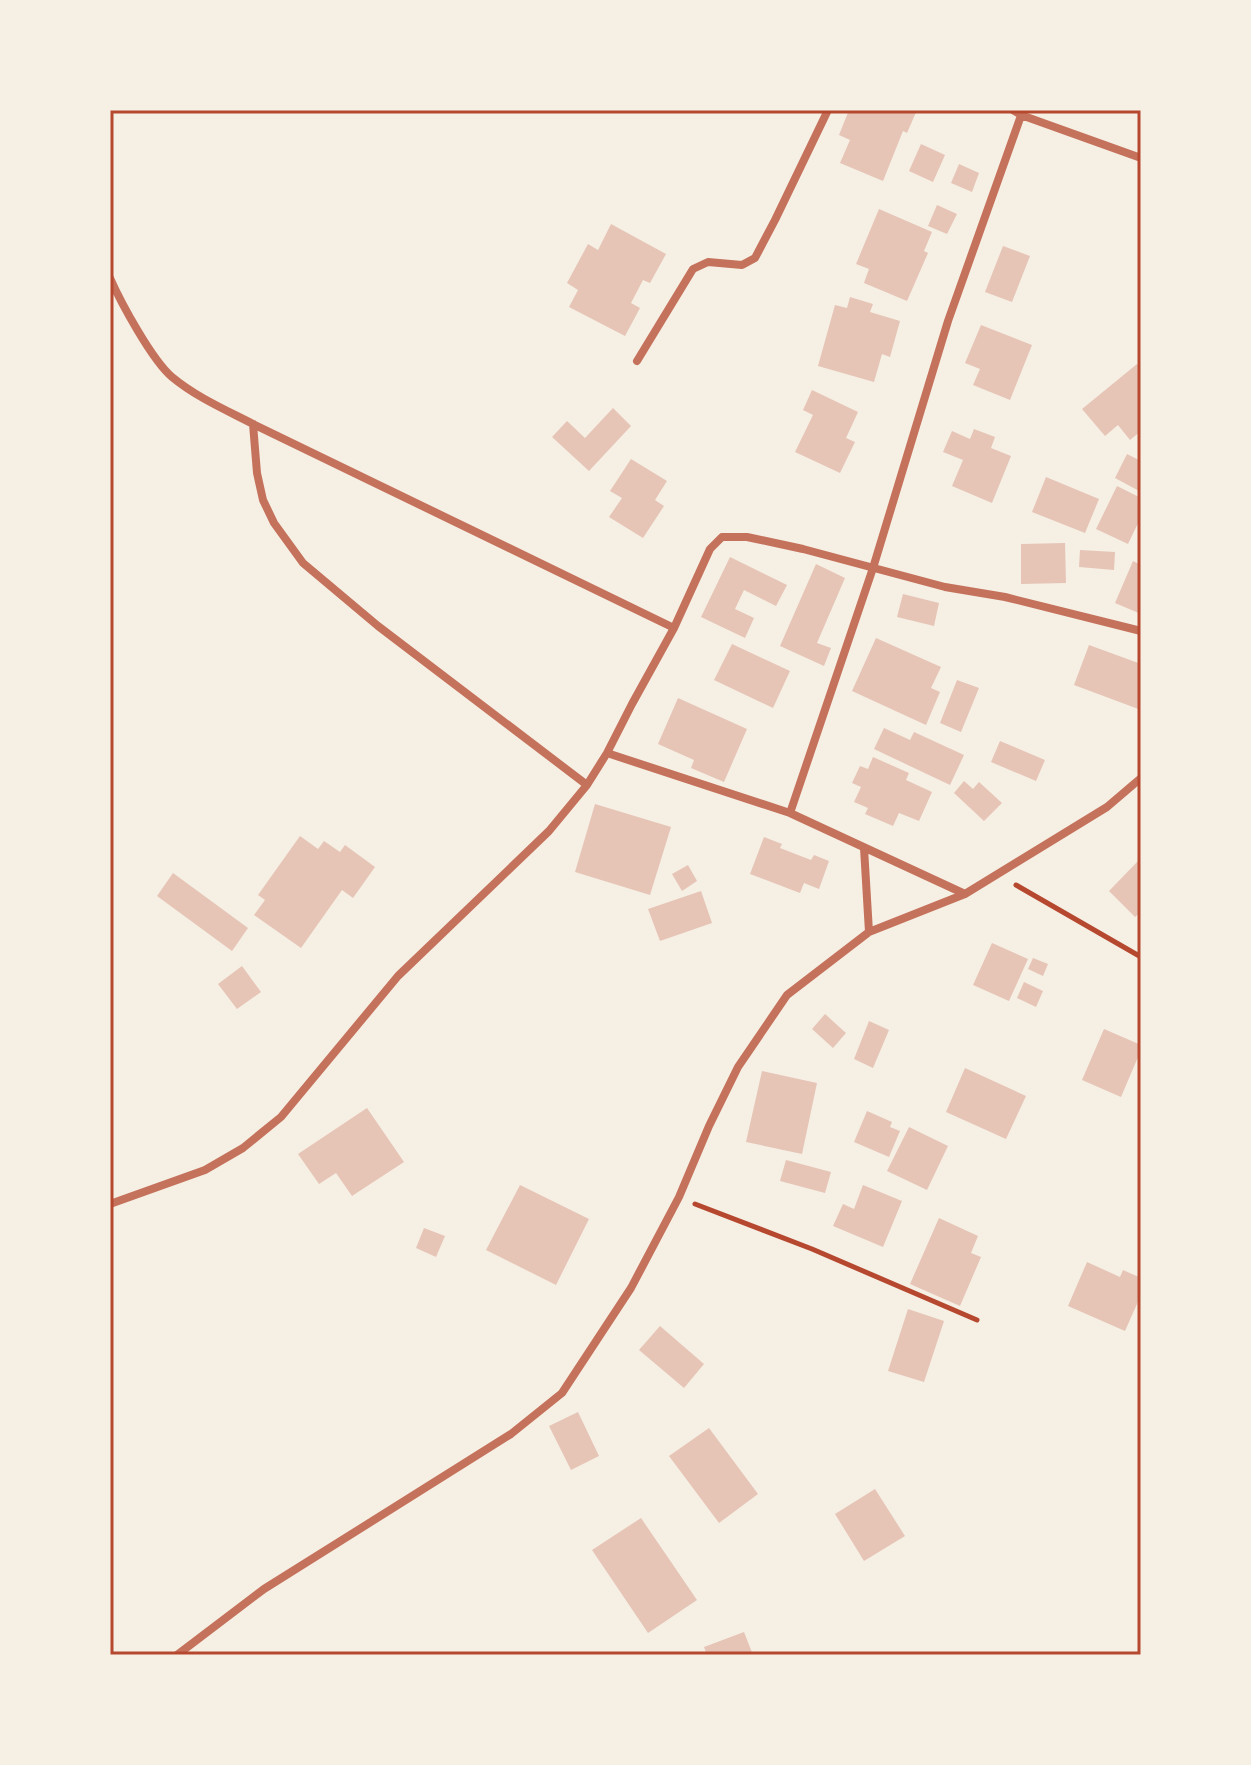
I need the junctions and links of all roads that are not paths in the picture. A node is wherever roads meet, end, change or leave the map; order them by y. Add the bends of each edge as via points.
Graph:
1 (828, 110) edge
2 (1019, 112) edge
3 (1141, 158) edge
4 (110, 278) edge
5 (637, 361) dead end
6 (253, 424) junction
7 (873, 568) junction
8 (674, 628) junction
9 (1141, 631) edge
10 (607, 753) junction
11 (1141, 778) edge
12 (587, 785) junction
13 (790, 813) junction
14 (864, 848) junction
15 (965, 894) junction
16 (869, 932) junction
17 (110, 1204) edge
18 (177, 1655) edge

1 - 5 street via 755,258 742,265 708,262 693,269
2 - 3 street
2 - 7 street
4 - 6 street via 170,376
6 - 8 street
6 - 12 street via 263,500 303,563
7 - 8 street via 747,537 722,537 710,549
7 - 9 street
7 - 13 street
8 - 10 street
10 - 12 street
10 - 13 street
11 - 15 street via 1107,807
12 - 17 street via 549,831 398,976 281,1117 205,1170
13 - 14 street
14 - 15 street
14 - 16 street
15 - 16 street
16 - 18 street via 787,995 738,1067 631,1288 562,1393 511,1434 264,1589

